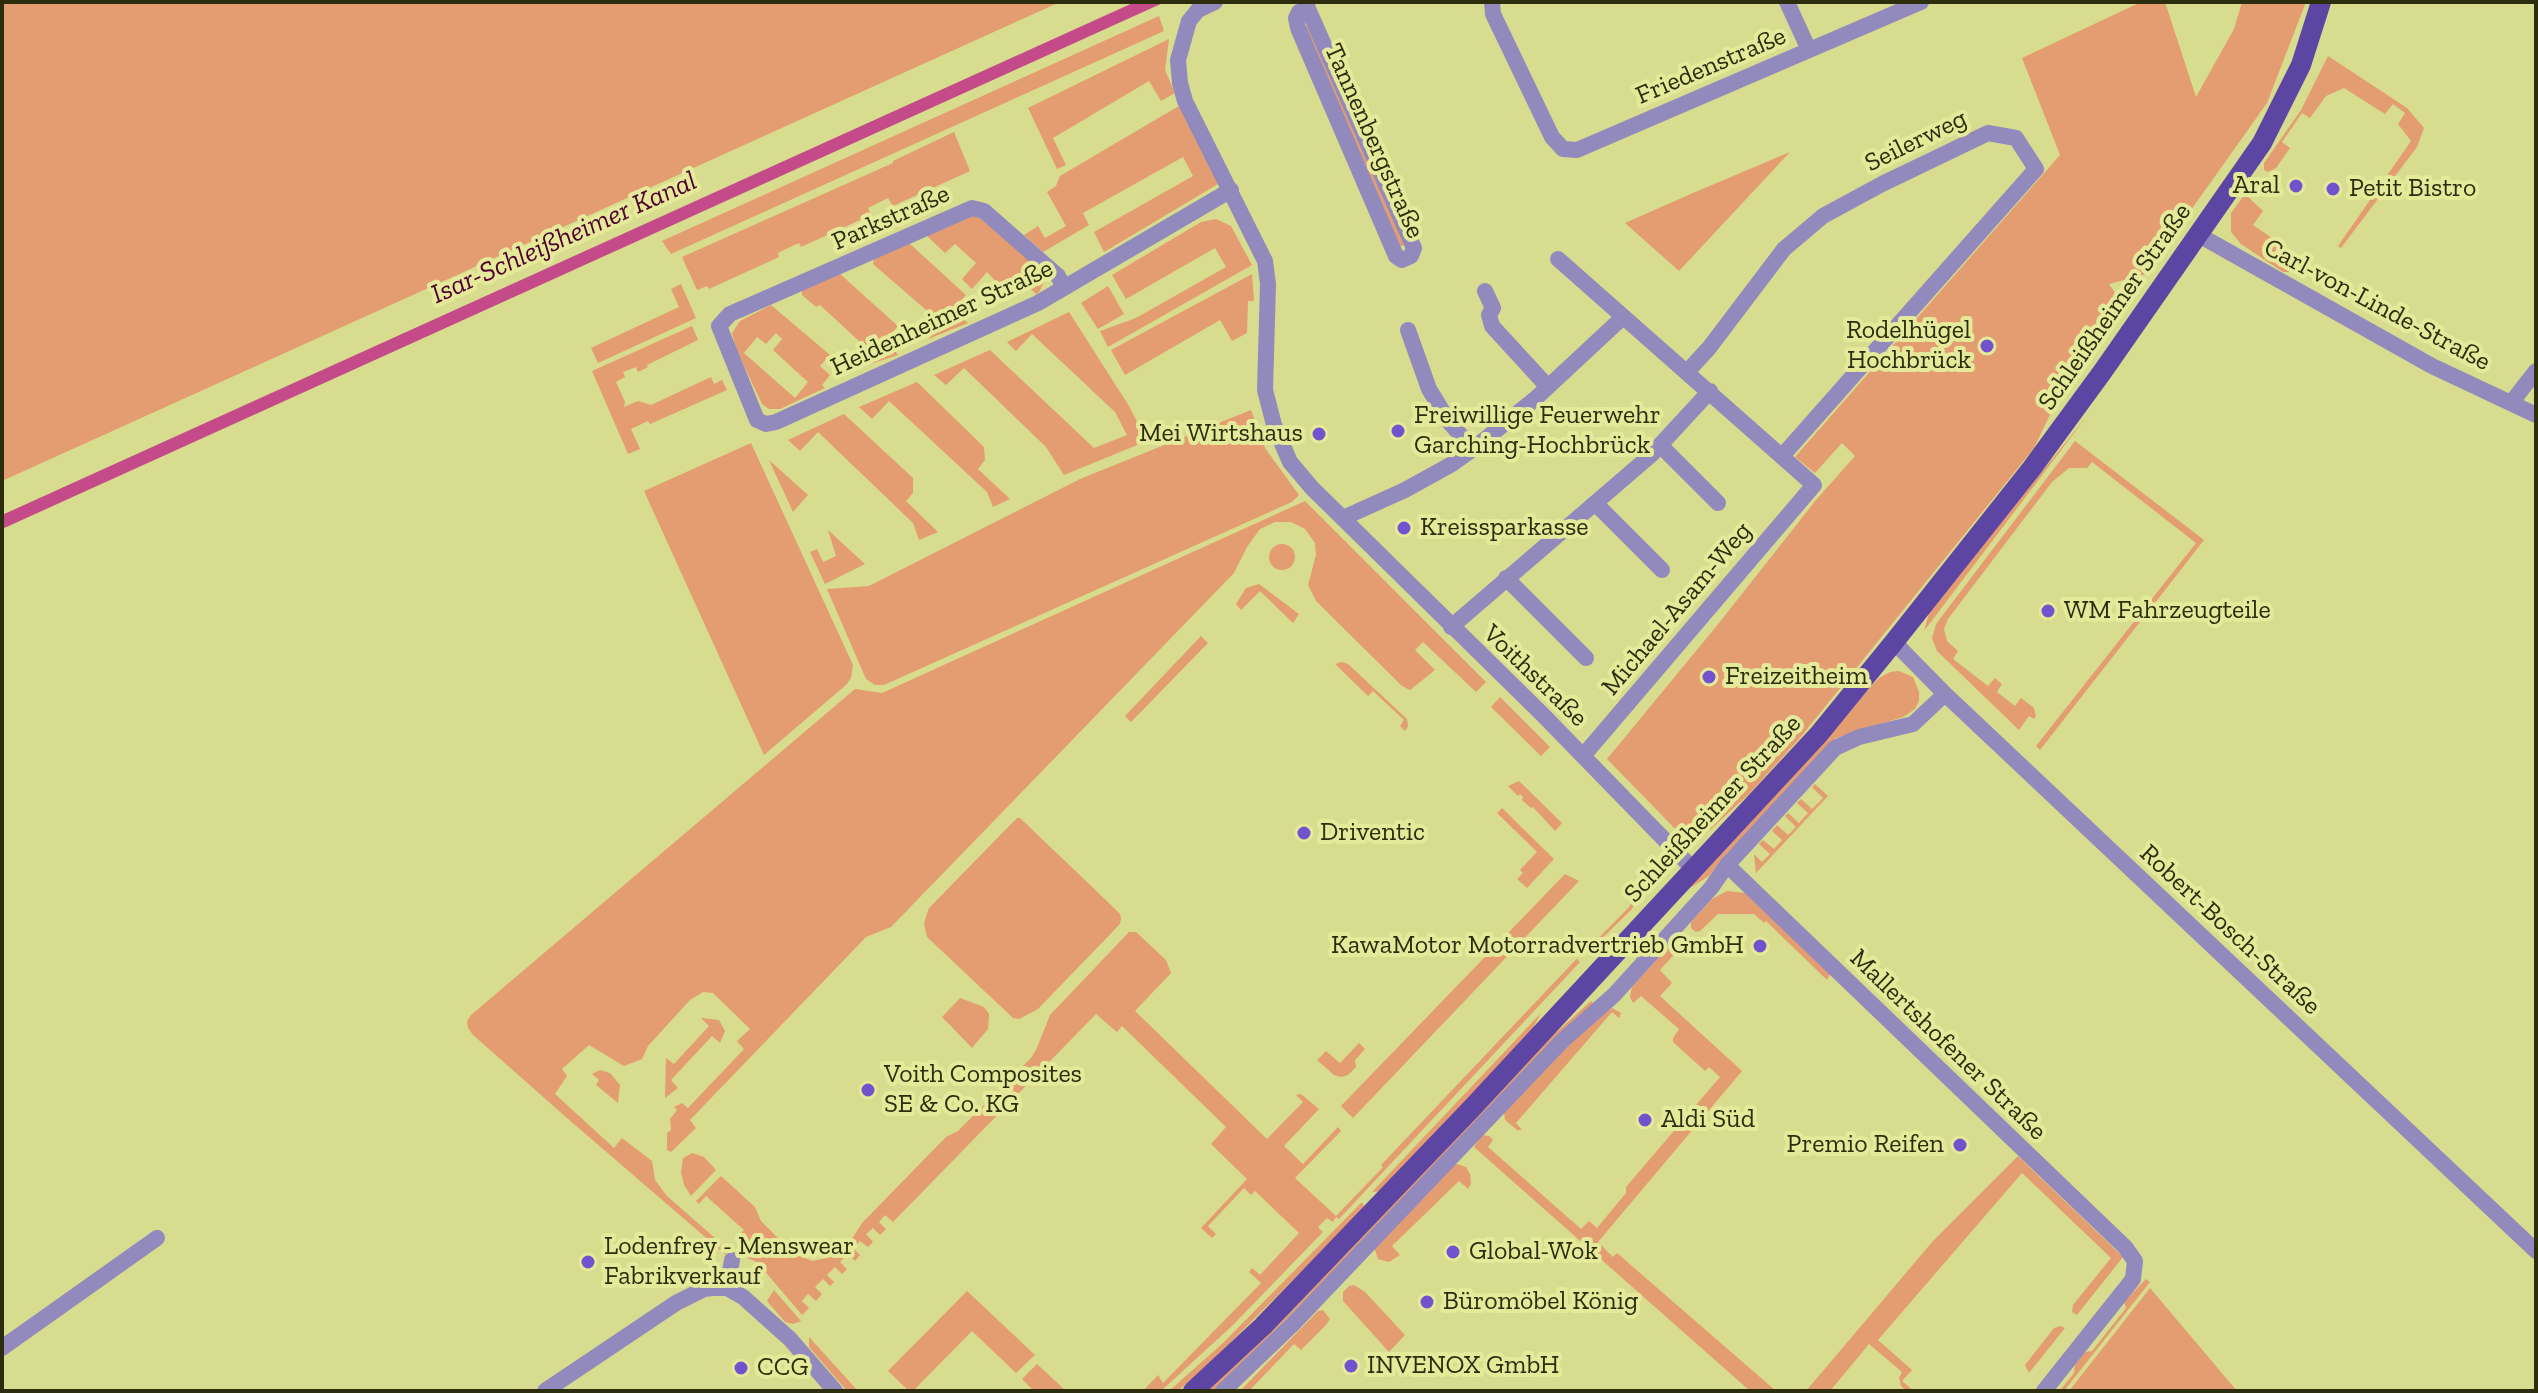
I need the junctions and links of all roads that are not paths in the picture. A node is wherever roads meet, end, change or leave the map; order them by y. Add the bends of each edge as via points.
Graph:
1 (1215, 2) edge
2 (1492, 2) edge
3 (1787, 2) edge
4 (1921, 2) edge
5 (2321, 2) edge
6 (1307, 5) edge
7 (1809, 50) junction
8 (1231, 190) junction
9 (2197, 234) junction
10 (1558, 259) dead end
11 (1064, 288) junction
12 (1485, 291) dead end
13 (1622, 318) junction
14 (719, 326) joint
15 (1408, 330) dead end
16 (2536, 371) edge
17 (1687, 372) junction
18 (1548, 387) junction
19 (1710, 391) junction
20 (2511, 403) junction
21 (2536, 415) edge
22 (1661, 446) junction
23 (1473, 449) junction
24 (1783, 455) junction
25 (1595, 503) junction
26 (1718, 503) dead end
27 (1343, 518) junction
28 (1662, 570) dead end
29 (1506, 578) junction
30 (1451, 627) junction
31 (1894, 642) junction
32 (1586, 658) dead end
33 (1945, 694) junction
34 (1583, 756) junction
35 (1727, 865) junction
36 (1693, 869) junction
37 (157, 1238) dead end
38 (2536, 1251) edge
39 (732, 1260) dead end
40 (727, 1288) junction
41 (2, 1348) edge
42 (545, 1391) edge
43 (835, 1391) edge
44 (1193, 1391) edge
45 (1223, 1391) edge
46 (2044, 1391) edge

1 - 8 street, Voithstraße via 1189,21 1178,60 1185,101
2 - 7 street, Friedenstraße via 1499,28 1552,137 1563,149 1577,150
3 - 7 street
4 - 7 street, Friedenstraße
5 - 9 main road, Schleißheimer Straße via 2280,110
6 - 6 street, Tannenbergstraße via 1296,18 1298,28 1402,260 1414,248
8 - 11 street, Heidenheimer Straße
8 - 27 street, Voithstraße via 1265,261 1265,390 1274,425 1299,475
9 - 20 street, Carl-von-Linde-Straße via 2432,366
9 - 31 main road, Schleißheimer Straße via 2032,468
10 - 13 street
11 - 14 street, Parkstraße via 1058,276 984,211 972,208 730,314
11 - 14 street, Heidenheimer Straße via 766,424 757,420
12 - 18 street via 1493,308 1492,326
13 - 17 street
13 - 18 street
15 - 23 street via 1429,389
16 - 20 street
17 - 19 street
17 - 24 street, Seilerweg via 1784,249 1823,216 1988,133 2016,138 2036,169
18 - 23 street
19 - 22 street
19 - 24 street
20 - 21 street, Carl-von-Linde-Straße
22 - 25 street
22 - 26 street
23 - 27 street via 1405,490
24 - 34 street, Michael-Asam-Weg via 1814,485
25 - 28 street
25 - 29 street
27 - 30 street, Voithstraße
29 - 30 street
29 - 32 street
30 - 34 street, Voithstraße
31 - 33 street, Robert-Bosch-Straße
31 - 36 main road, Schleißheimer Straße via 1819,734
33 - 35 street, Schleißheimer Straße via 1913,724 1835,748
33 - 38 street, Robert-Bosch-Straße
34 - 36 street, Voithstraße
35 - 45 street, Schleißheimer Straße via 1614,995 1562,1041
35 - 46 street, Mallertshofener Straße via 2135,1261 2133,1279
36 - 44 main road, Schleißheimer Straße via 1367,1218
37 - 41 street
39 - 40 street
40 - 42 street via 693,1293
40 - 43 street via 790,1339

